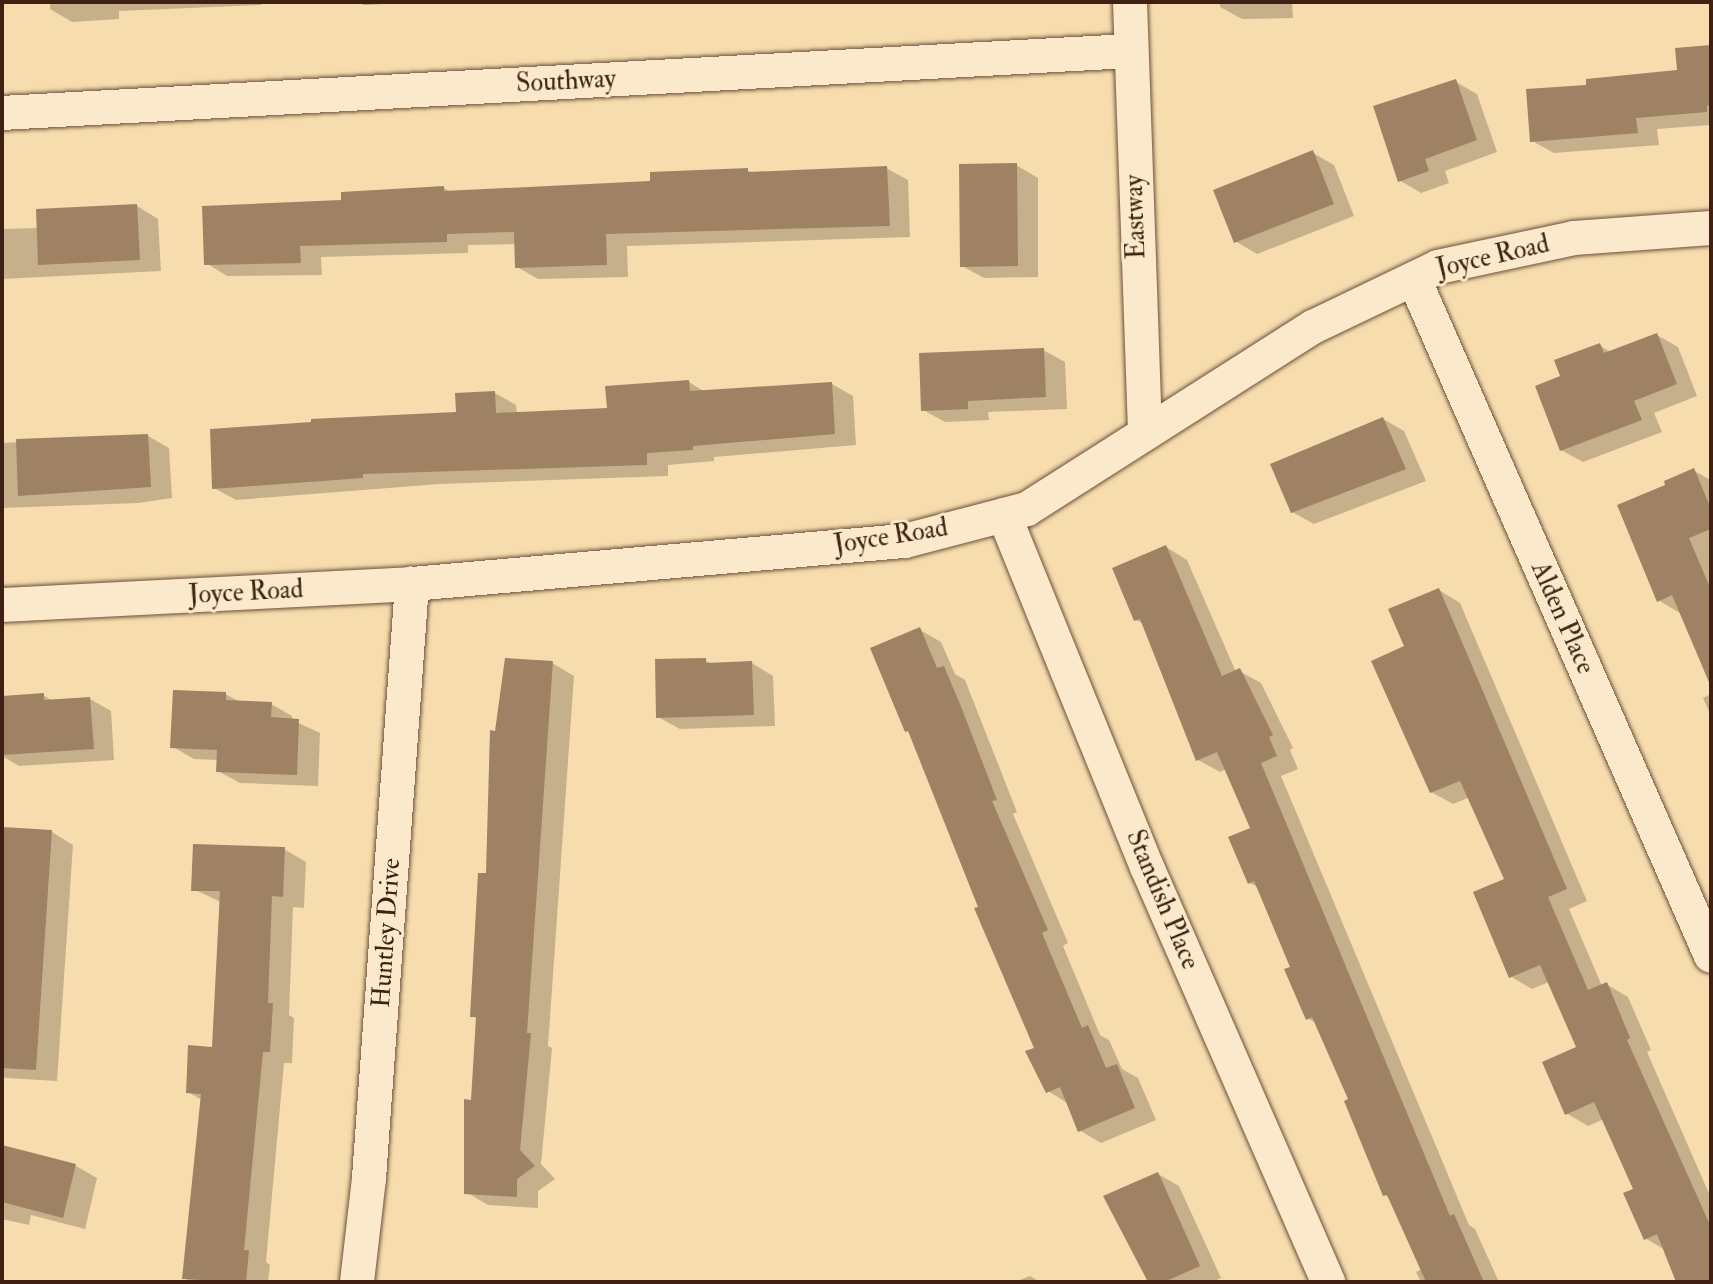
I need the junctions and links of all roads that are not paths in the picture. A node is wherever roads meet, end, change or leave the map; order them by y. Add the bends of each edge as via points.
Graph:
1 (1130, 2) edge
2 (1129, 51) junction
3 (2, 113) edge
4 (1711, 228) edge
5 (1414, 279) junction
6 (1145, 433) junction
7 (1004, 515) junction
8 (412, 584) junction
9 (2, 605) edge
10 (1711, 956) edge
11 (1325, 1280) edge
12 (357, 1282) edge

1 - 2 street, Eastway
2 - 3 street, Southway
2 - 6 street, Eastway
4 - 5 street, Joyce Road via 1574,238 1438,267
5 - 6 street, Joyce Road via 1313,327
5 - 10 street, Alden Place
6 - 7 street, Joyce Road via 1027,509
7 - 8 street, Joyce Road via 905,541
7 - 11 street, Standish Place via 1147,867
8 - 9 street, Joyce Road
8 - 12 street, Huntley Drive

